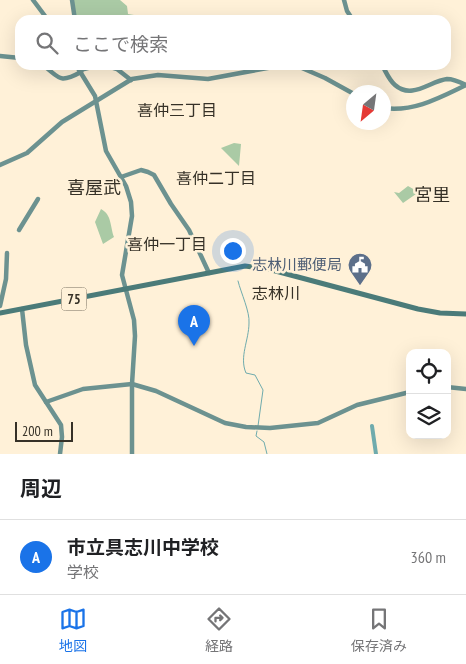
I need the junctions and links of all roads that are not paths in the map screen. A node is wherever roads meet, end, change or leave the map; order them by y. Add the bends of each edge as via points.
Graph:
1 (33, 0) edge
2 (72, 0) edge
3 (344, 0) edge
4 (44, 15) edge
5 (74, 15) edge
6 (350, 15) edge
7 (0, 56) edge
8 (15, 58) edge
9 (48, 70) edge
10 (82, 70) edge
11 (83, 70) edge
12 (116, 70) edge
13 (257, 70) edge
14 (307, 70) edge
15 (385, 70) edge
16 (131, 80) junction
17 (466, 85) edge
18 (346, 89) edge
19 (96, 100) junction
20 (391, 108) edge
21 (0, 165) edge
22 (121, 177) junction
23 (38, 199) dead end
24 (19, 230) dead end
25 (7, 253) dead end
26 (209, 273) junction
27 (125, 289) junction
28 (0, 306) edge
29 (22, 309) junction
30 (0, 312) edge
31 (466, 314) edge
32 (132, 384) junction
33 (451, 387) edge
34 (466, 389) edge
35 (406, 393) edge
36 (46, 402) junction
37 (60, 454) edge
38 (132, 454) edge

1 - 4 main road
2 - 5 main road
3 - 6 main road
7 - 8 main road
9 - 10 main road via 60,79 71,78
11 - 19 main road
12 - 16 main road
13 - 16 main road via 208,79 158,75
14 - 18 main road
15 - 17 main road via 394,85 407,91 447,80
16 - 19 main road
17 - 20 main road via 416,107
19 - 21 main road via 55,127 27,153
19 - 22 main road via 106,151
22 - 26 main road via 142,170 154,176 189,230
22 - 27 main road via 132,210 122,275
23 - 24 main road
25 - 28 main road
26 - 27 main road, 75
26 - 31 main road, 75 via 258,267 418,309
27 - 29 main road, 75
27 - 32 main road via 134,320
29 - 30 main road, 75
29 - 36 main road via 33,377
32 - 35 main road via 156,391 225,423 263,428 318,423 356,405
32 - 36 main road via 83,389
32 - 38 main road
33 - 34 main road
36 - 37 main road via 61,425

